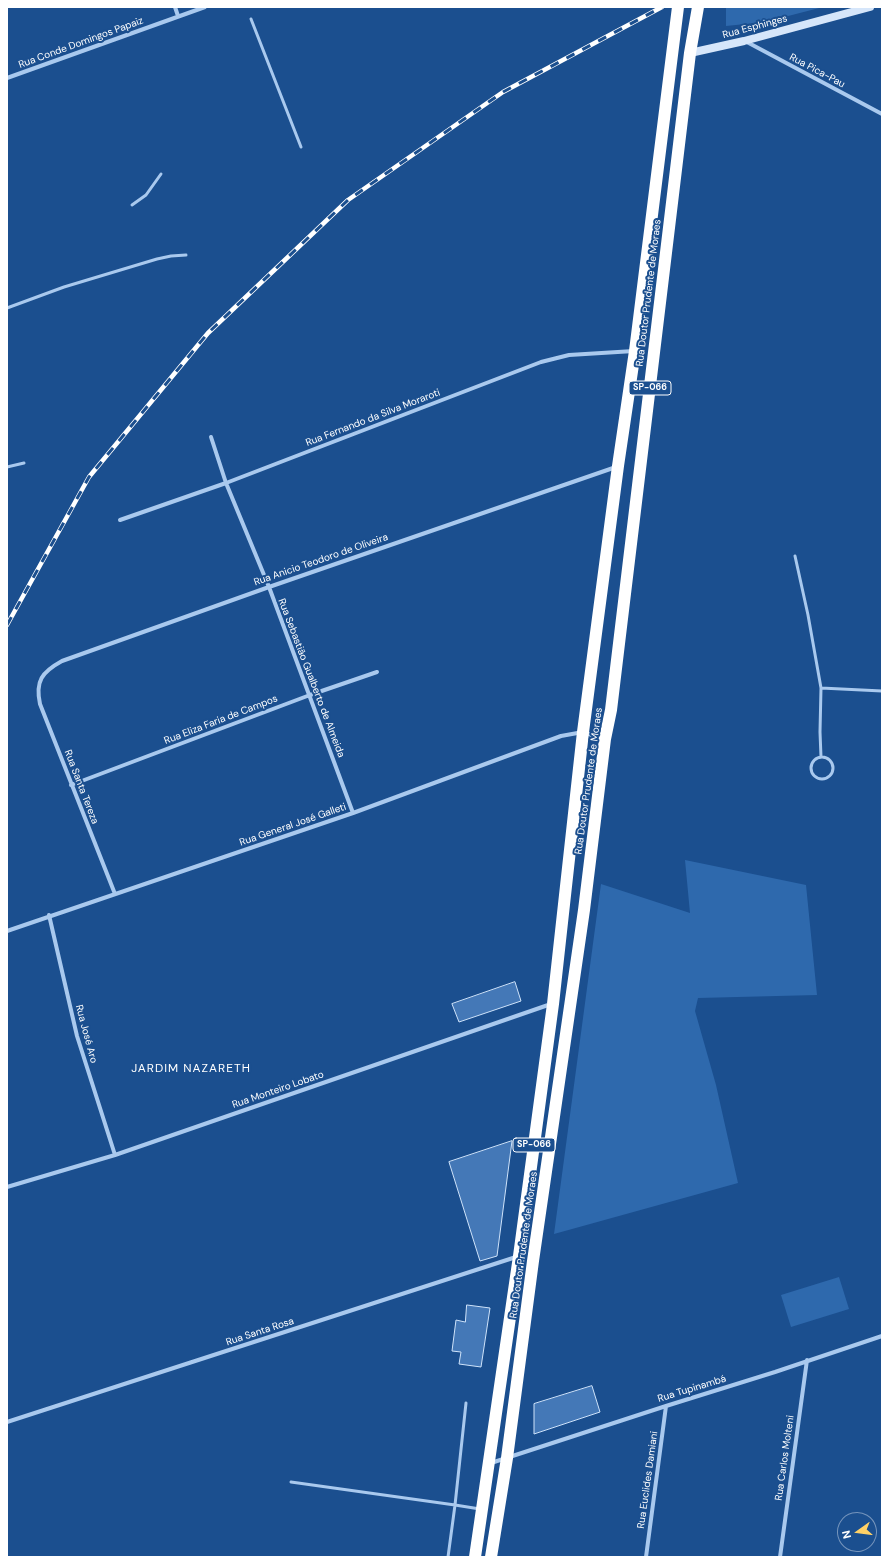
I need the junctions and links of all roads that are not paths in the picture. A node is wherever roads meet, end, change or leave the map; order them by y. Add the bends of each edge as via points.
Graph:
1 (175, 7) edge
2 (205, 7) edge
3 (678, 7) edge
4 (698, 7) edge
5 (870, 7) edge
6 (178, 16) junction
7 (251, 19) dead end
8 (744, 41) junction
9 (690, 53) junction
10 (7, 78) edge
11 (882, 114) edge
12 (301, 147) dead end
13 (161, 174) dead end
14 (132, 205) dead end
15 (186, 255) dead end
16 (7, 308) edge
17 (635, 351) junction
18 (211, 437) dead end
19 (24, 463) dead end
20 (618, 466) junction
21 (7, 467) edge
22 (226, 483) junction
23 (120, 520) dead end
24 (795, 556) dead end
25 (269, 587) junction
26 (377, 672) dead end
27 (39, 684) joint
28 (821, 688) junction
29 (882, 691) edge
30 (310, 695) junction
31 (583, 732) junction
32 (605, 739) junction
33 (821, 757) junction
34 (71, 785) junction
35 (353, 813) junction
36 (115, 894) junction
37 (48, 915) junction
38 (7, 931) edge
39 (553, 1004) junction
40 (115, 1155) junction
41 (7, 1187) edge
42 (519, 1256) junction
43 (882, 1336) edge
44 (807, 1360) junction
45 (466, 1403) dead end
46 (666, 1406) junction
47 (7, 1422) edge
48 (506, 1458) junction
49 (489, 1464) junction
50 (291, 1482) dead end
51 (455, 1505) junction
52 (482, 1510) junction
53 (448, 1557) edge
54 (475, 1557) edge
55 (486, 1557) edge
56 (491, 1557) edge
57 (646, 1557) edge
58 (780, 1557) edge

1 - 6 street
2 - 6 street, Rua Conde Domingos Papaiz
3 - 17 highway, Rua Doutor Prudente de Moraes / SP-066
4 - 9 highway, Rua Doutor Prudente de Moraes / SP-066
5 - 8 street, Rua Esphinges
6 - 10 street, Rua Conde Domingos Papaiz
7 - 12 lane
8 - 9 street, Rua Esphinges
8 - 11 street, Rua Pica-Pau
9 - 32 highway, Rua Doutor Prudente de Moraes / SP-066 via 612,702
13 - 14 lane via 146,195
15 - 16 lane via 157,259 64,287
17 - 20 highway, Rua Doutor Prudente de Moraes / SP-066
17 - 22 street, Rua Fernando da Silva Moraroti via 569,355 540,362
18 - 22 street, Rua Sebastião Gualberto de Almeida
19 - 21 lane
20 - 25 street, Rua Anicio Teodoro de Oliveira
20 - 31 highway, Rua Doutor Prudente de Moraes / SP-066
22 - 23 street, Rua Fernando da Silva Moraroti
22 - 25 street, Rua Sebastião Gualberto de Almeida
24 - 28 lane
25 - 27 street, Rua Anicio Teodoro de Oliveira via 62,661 50,667
25 - 30 street, Rua Sebastião Gualberto de Almeida
26 - 30 street, Rua Eliza Faria de Campos
27 - 34 street, Rua Santa Tereza via 40,704
28 - 29 lane
28 - 33 lane
30 - 34 street, Rua Eliza Faria de Campos
30 - 35 street, Rua Sebastião Gualberto de Almeida
31 - 32 street
31 - 35 street, Rua General José Galleti via 561,736
31 - 39 highway, Rua Doutor Prudente de Moraes / SP-066
32 - 48 highway, Rua Doutor Prudente de Moraes / SP-066 via 584,910
33 - 33 lane via 816,759 812,767 815,776 824,778 828,777 833,768 830,760
34 - 36 street, Rua Santa Tereza
35 - 36 street, Rua General José Galleti
36 - 37 street, Rua General José Galleti
37 - 38 street, Rua General José Galleti
37 - 40 street, Rua José Aro via 77,1036
39 - 40 street, Rua Monteiro Lobato
39 - 42 highway, Rua Doutor Prudente de Moraes / SP-066
40 - 41 street, Rua Monteiro Lobato
42 - 47 street, Rua Santa Rosa
42 - 49 highway, Rua Doutor Prudente de Moraes / SP-066
43 - 44 street, Rua Tupinambá
44 - 46 street, Rua Tupinambá
44 - 58 street, Rua Carlos Molteni
45 - 51 lane
46 - 48 street, Rua Tupinambá
46 - 57 street, Rua Euclides Damiani
48 - 49 street, Rua Tupinambá
48 - 56 highway, Rua Doutor Prudente de Moraes / SP-066
49 - 52 highway, Rua Doutor Prudente de Moraes / SP-066
50 - 51 lane
51 - 52 lane
51 - 53 lane
52 - 54 highway, Rua Doutor Prudente de Moraes / SP-066
52 - 55 highway via 487,1526

